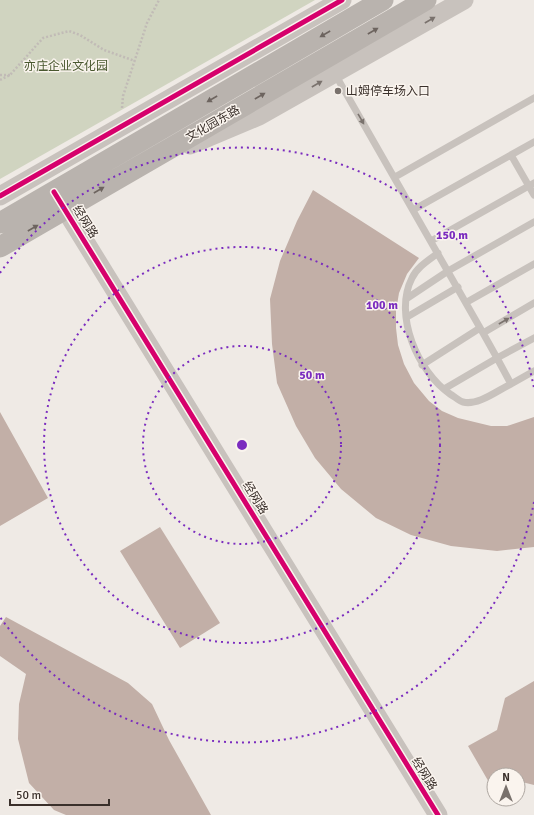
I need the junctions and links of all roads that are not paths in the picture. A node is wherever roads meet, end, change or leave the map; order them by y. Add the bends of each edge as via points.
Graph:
1 (342, 0) edge
2 (383, 0) edge
3 (426, 0) edge
4 (464, 0) edge
5 (319, 13) junction
6 (283, 58) junction
7 (335, 74) junction
8 (534, 98) edge
9 (534, 142) edge
10 (511, 155) junction
11 (142, 165) junction
12 (395, 177) junction
13 (534, 183) edge
14 (54, 192) junction
15 (534, 195) edge
16 (0, 196) edge
17 (66, 209) junction
18 (413, 210) junction
19 (534, 222) edge
20 (0, 223) edge
21 (432, 241) junction
22 (0, 247) edge
23 (438, 253) junction
24 (534, 264) edge
25 (448, 271) junction
26 (458, 287) junction
27 (406, 299) junction
28 (467, 302) junction
29 (534, 304) edge
30 (407, 317) junction
31 (482, 330) junction
32 (534, 338) edge
33 (497, 358) junction
34 (422, 365) junction
35 (534, 371) edge
36 (511, 384) junction
37 (444, 389) junction
38 (438, 815) edge

1 - 5 street
2 -> 6 main road, 文化园东路
11 -> 3 main road, 文化园东路
7 -> 4 street
5 - 6 street
5 - 16 street
6 -> 14 main road, 文化园东路
11 -> 7 street via 259,116
7 -> 12 lane
8 - 12 lane
9 - 10 lane
10 - 15 lane
10 - 18 lane
17 -> 11 main road, 文化园东路
12 - 18 lane
13 - 21 lane
14 - 17 street, 经网路
14 - 20 main road, 文化园东路
22 -> 17 main road, 文化园东路
17 - 38 street, 经网路
18 - 21 lane
19 - 25 lane
21 - 23 lane
23 - 25 lane
23 - 27 lane via 412,277
24 - 28 lane
25 - 26 lane
25 - 27 lane
26 - 28 lane
26 - 30 lane
27 - 30 lane
28 - 31 lane
31 -> 29 lane
30 - 34 lane
31 - 33 lane
31 - 34 lane
32 - 33 lane
33 - 36 lane
33 - 37 lane
34 - 37 lane
35 - 36 lane
36 - 37 lane via 475,402 463,402

